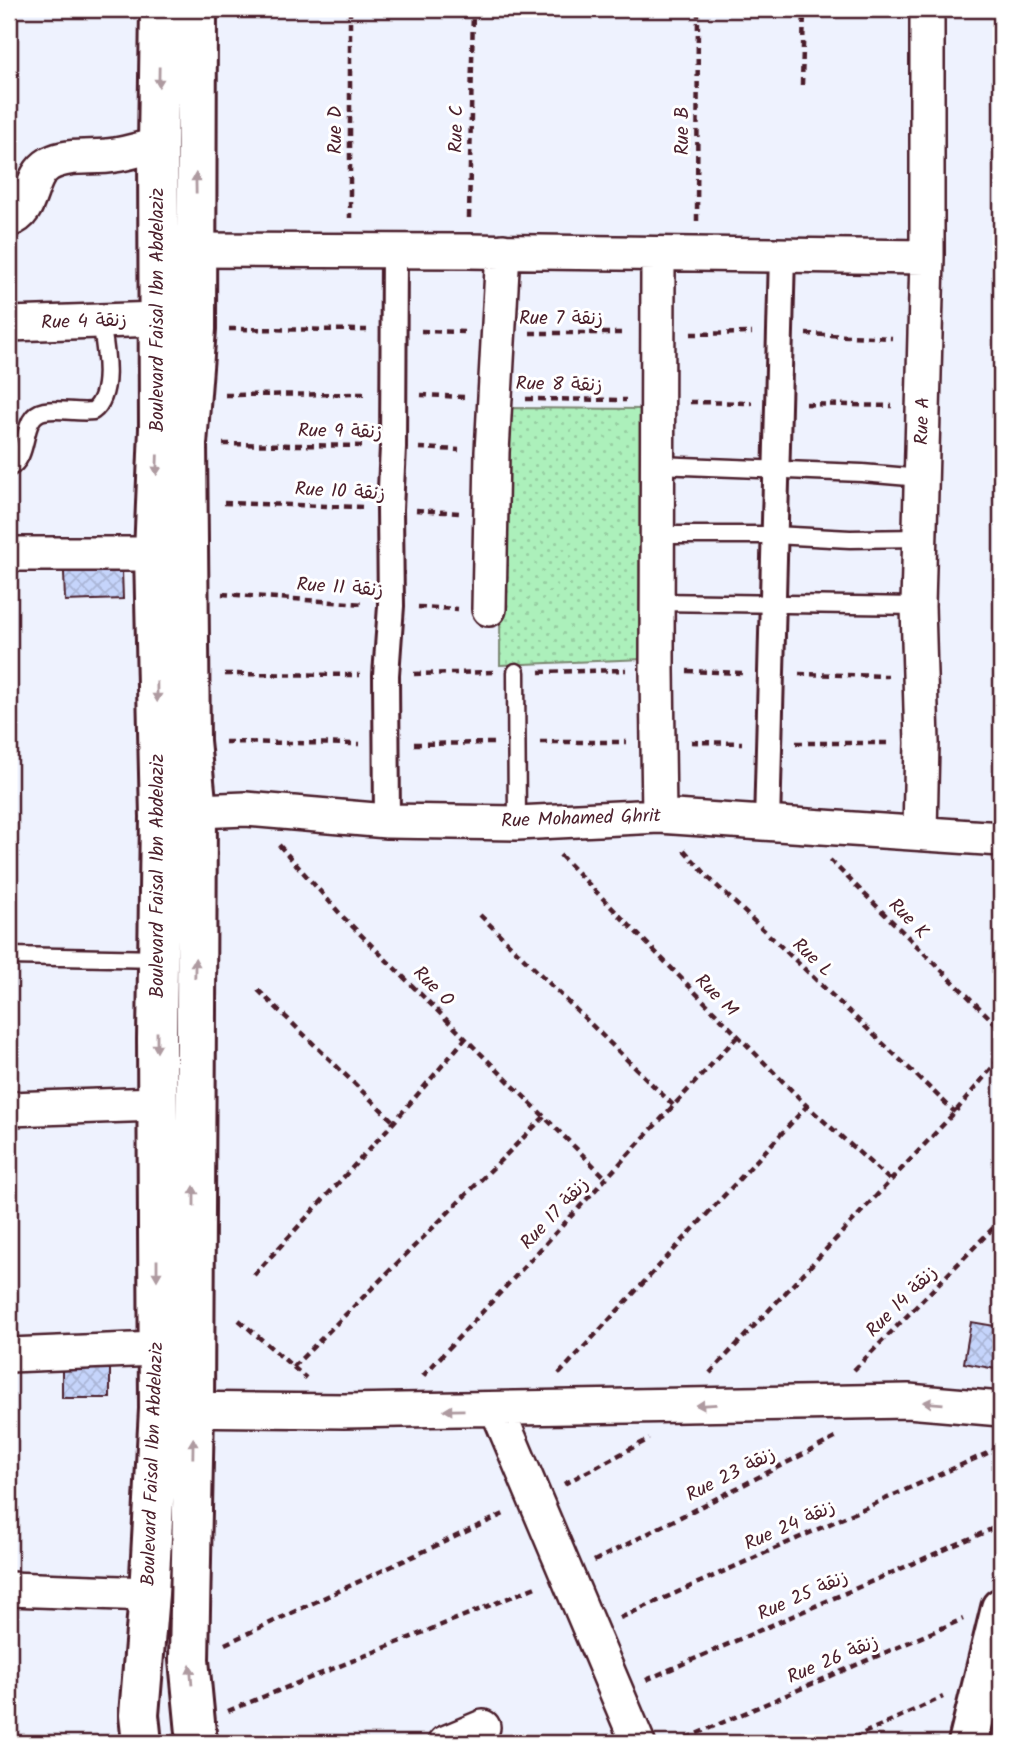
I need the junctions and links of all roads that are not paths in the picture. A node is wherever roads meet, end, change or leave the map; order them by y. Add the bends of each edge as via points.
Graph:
1 (160, 9) edge
2 (197, 9) edge
3 (927, 9) edge
4 (158, 145) junction
5 (9, 220) edge
6 (158, 250) junction
7 (198, 251) junction
8 (394, 251) junction
9 (503, 251) junction
10 (658, 254) junction
11 (782, 255) junction
12 (927, 257) junction
13 (159, 319) junction
14 (101, 322) junction
15 (9, 324) edge
16 (658, 465) junction
17 (9, 468) edge
18 (776, 471) junction
19 (921, 478) junction
20 (658, 535) junction
21 (774, 535) junction
22 (920, 538) junction
23 (9, 554) edge
24 (153, 554) junction
25 (657, 602) junction
26 (772, 604) junction
27 (918, 606) junction
28 (489, 609) road end
29 (516, 672) road end
30 (179, 814) junction
31 (659, 816) junction
32 (387, 821) junction
33 (523, 823) junction
34 (781, 825) junction
35 (920, 832) junction
36 (1001, 839) edge
37 (9, 956) edge
38 (160, 958) junction
39 (158, 1104) junction
40 (9, 1110) edge
41 (157, 1349) junction
42 (9, 1355) edge
43 (176, 1409) junction
44 (512, 1409) junction
45 (1001, 1409) edge
46 (9, 1589) edge
47 (149, 1594) junction
48 (1001, 1608) edge
49 (482, 1727) dead end
50 (196, 1734) edge
51 (142, 1743) edge
52 (445, 1743) edge
53 (638, 1743) edge
54 (968, 1743) edge

1 -> 4 main road, Boulevard Faisal Ibn Abdelaziz
7 -> 2 main road, Boulevard Faisal Ibn Abdelaziz
3 - 12 street, Rue A
4 - 5 street via 49,165 37,177 22,213
4 - 6 main road, Boulevard Faisal Ibn Abdelaziz
6 - 7 street
6 - 13 main road, Boulevard Faisal Ibn Abdelaziz
7 - 8 street
7 - 30 main road, Boulevard Faisal Ibn Abdelaziz via 187,444 190,741
8 - 9 street
8 - 32 street
9 - 10 street
9 - 28 street
10 - 11 street
10 - 16 street
11 - 12 street
11 - 18 street
12 - 19 street, Rue A
13 - 14 street, Rue 4 زنقة
13 -> 24 main road, Boulevard Faisal Ibn Abdelaziz
14 - 15 street, Rue 4 زنقة
14 - 17 lane via 104,398 93,411 38,413 28,427 17,464
16 - 18 lane
16 - 20 street
18 - 19 lane
18 - 21 street
19 - 22 street, Rue A
20 - 21 lane
20 - 25 street
21 - 22 lane
21 - 26 street
22 - 27 street, Rue A
23 - 24 street
24 -> 30 main road, Boulevard Faisal Ibn Abdelaziz
25 - 26 lane
25 - 31 street
26 - 27 lane
26 - 34 street via 769,743
27 - 35 street, Rue A
29 - 33 lane
30 - 32 street, Rue Mohamed Ghrit via 246,809
30 - 38 main road, Boulevard Faisal Ibn Abdelaziz
43 -> 30 main road, Boulevard Faisal Ibn Abdelaziz
31 - 33 street, Rue Mohamed Ghrit
31 - 34 street, Rue Mohamed Ghrit
32 - 33 street, Rue Mohamed Ghrit
34 - 35 street, Rue Mohamed Ghrit
35 - 36 street, Rue Mohamed Ghrit
37 - 38 lane
38 -> 39 main road, Boulevard Faisal Ibn Abdelaziz
39 - 40 street
39 -> 41 main road, Boulevard Faisal Ibn Abdelaziz
41 - 42 street
41 - 43 main road, Boulevard Faisal Ibn Abdelaziz
44 -> 43 street
43 - 47 main road, Boulevard Faisal Ibn Abdelaziz
50 -> 43 main road, Boulevard Faisal Ibn Abdelaziz
45 -> 44 street via 908,1401
44 - 53 street via 535,1499
46 - 47 street
47 - 51 main road, Boulevard Faisal Ibn Abdelaziz via 139,1715
48 - 54 main road
49 - 52 street

